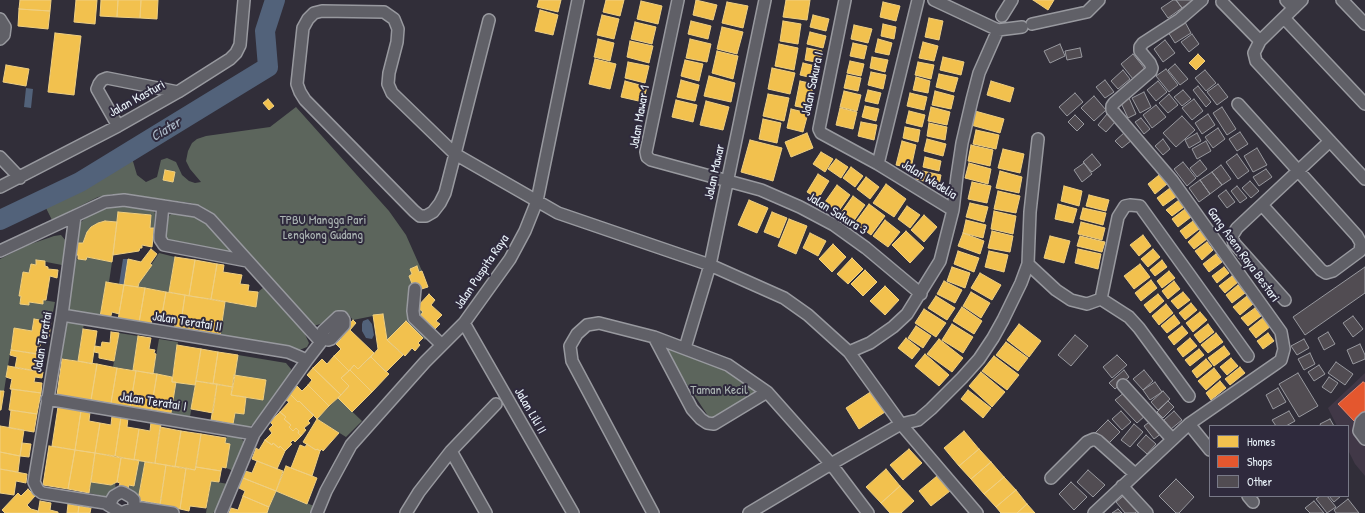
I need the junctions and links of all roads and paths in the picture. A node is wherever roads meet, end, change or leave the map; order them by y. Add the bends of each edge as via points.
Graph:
1 (241, 0) edge
2 (578, 0) edge
3 (678, 0) edge
4 (765, 0) edge
5 (846, 0) edge
6 (918, 0) edge
7 (934, 0) edge
8 (1012, 0) edge
9 (1099, 0) edge
10 (1202, 0) edge
11 (1302, 0) edge
12 (1342, 0) edge
13 (1222, 2) dead end
14 (1290, 4) edge
15 (1002, 16) dead end
16 (1284, 18) junction
17 (0, 19) edge
18 (489, 20) dead end
19 (1365, 24) edge
20 (998, 30) junction
21 (0, 39) edge
22 (1260, 41) junction
23 (178, 92) junction
24 (1238, 104) dead end
25 (1365, 104) edge
26 (118, 126) junction
27 (1038, 140) dead end
28 (1330, 141) junction
29 (455, 154) junction
30 (0, 158) edge
31 (878, 164) junction
32 (1298, 171) junction
33 (20, 178) junction
34 (1365, 179) edge
35 (727, 180) junction
36 (0, 187) edge
37 (537, 201) junction
38 (1262, 205) junction
39 (163, 206) junction
40 (953, 210) junction
41 (75, 216) junction
42 (0, 251) edge
43 (247, 261) junction
44 (1028, 264) junction
45 (710, 265) junction
46 (415, 289) dead end
47 (920, 294) junction
48 (1101, 299) junction
49 (1285, 300) dead end
50 (62, 315) junction
51 (464, 323) junction
52 (654, 337) junction
53 (442, 345) junction
54 (685, 348) junction
55 (849, 352) junction
56 (1248, 356) dead end
57 (307, 360) junction
58 (1123, 385) dead end
59 (767, 392) junction
60 (1189, 396) dead end
61 (47, 399) junction
62 (496, 404) dead end
63 (1365, 418) edge
64 (901, 424) junction
65 (1189, 424) junction
66 (254, 434) junction
67 (1172, 439) junction
68 (1365, 440) edge
69 (1209, 449) edge
70 (451, 451) junction
71 (830, 464) junction
72 (1135, 474) junction
73 (1051, 478) dead end
74 (1122, 486) junction
75 (110, 505) junction
76 (134, 508) junction
77 (484, 512) edge
78 (121, 513) edge
79 (173, 513) edge
80 (221, 513) edge
81 (317, 513) edge
82 (406, 513) edge
83 (573, 513) edge
84 (653, 513) edge
85 (749, 513) edge
86 (868, 513) edge
87 (977, 513) edge
88 (1094, 513) edge
89 (1148, 513) edge

1 - 23 street, Jalan Kasturi via 240,45 236,53
2 - 37 street, Jalan Puspita Raya
3 - 35 street, Jalan Mawar 1 via 646,154 651,160
4 - 35 street, Jalan Mawar
5 - 31 street, Jalan Sakura I via 819,130
6 - 31 street
7 - 20 street
8 - 15 street
9 - 20 street via 1087,12
10 - 65 street, Gang Asem Raya Bestari via 1180,19 1143,43 1140,51 1152,68 1114,102 1112,110 1172,180 1280,332 1284,349 1277,364
11 - 14 street
12 - 19 street
13 - 22 street
14 - 16 street
16 - 22 street
16 - 25 street
17 - 21 street via 5,27 4,35
18 - 29 street
20 - 40 street via 979,73 972,100 956,176
22 - 28 street via 1254,53 1256,61
23 - 26 street, Jalan Kasturi
23 - 26 street via 107,78 102,80 97,89
24 - 32 street
26 - 33 street, Jalan Kasturi
27 - 44 street via 1030,212
28 - 32 street
28 - 34 street
29 - 29 street via 392,93 388,84 389,73 398,42 398,29 394,19 384,12 322,11 314,13 308,19 303,28 297,84 300,92 420,216 433,212 440,203
29 - 37 street
30 - 33 street
31 - 40 street, Jalan Wedelia
32 - 38 street
32 - 38 street via 1357,236 1361,243 1360,250 1333,271 1326,273
33 - 36 street, Jalan Kasturi
35 - 45 street, Jalan Mawar
35 - 47 street, Jalan Sakura 3 via 761,190 834,225 866,248
37 - 45 street via 558,213
37 - 51 street, Jalan Puspita Raya via 526,231 510,259
38 - 49 street via 1232,236 1234,242
39 - 41 street via 114,200 101,203
39 - 43 street via 190,209 206,215
39 - 43 street via 160,239 164,245
40 - 47 street, Jalan Wedelia via 940,261
41 - 42 street
41 - 50 street, Jalan Teratai
43 - 57 street via 322,340
44 - 48 street via 1071,300 1087,304
44 - 64 street via 1003,320 979,359 918,420
45 - 54 street, Jalan Mawar
45 - 55 street via 784,298 808,315
46 - 53 street via 414,318
47 - 55 street, Jalan Wedelia via 907,314 893,327 870,343
48 - 56 street via 1118,217 1125,206 1140,206
48 - 60 street via 1129,317 1140,328
50 - 57 street, Jalan Teratai II via 288,352
50 - 61 street, Jalan Teratai
51 - 53 street, Jalan Puspita Raya
51 - 83 street, Jalan Lili II
52 - 54 street
52 - 59 street via 692,409 707,423 714,424
52 - 84 street via 599,323 587,325 577,334 570,346 572,361
53 - 81 street, Jalan Puspita Raya via 351,445
54 - 59 street via 728,366
55 - 64 street
57 - 66 street
58 - 67 street
59 - 71 street
61 - 66 street, Jalan Teratai I
61 - 75 street, Jalan Teratai via 34,477 36,486 42,492
62 - 70 street
63 - 68 street via 1359,430
64 - 71 street
64 - 87 street
65 - 67 street, Gang Asem Raya Bestari
65 - 69 street
66 - 80 street
67 - 72 street, Gang Asem Raya Bestari
70 - 77 street
70 - 82 street
71 - 85 street
71 - 86 street
72 - 73 street via 1094,439 1086,442
72 - 74 street, Gang Asem Raya Bestari
74 - 88 street, Gang Asem Raya Bestari
74 - 89 street
75 - 76 street via 114,496 121,492 132,496
75 - 78 street, Jalan Teratai
76 - 78 street, Jalan Teratai
76 - 79 street, Jalan Teratai

